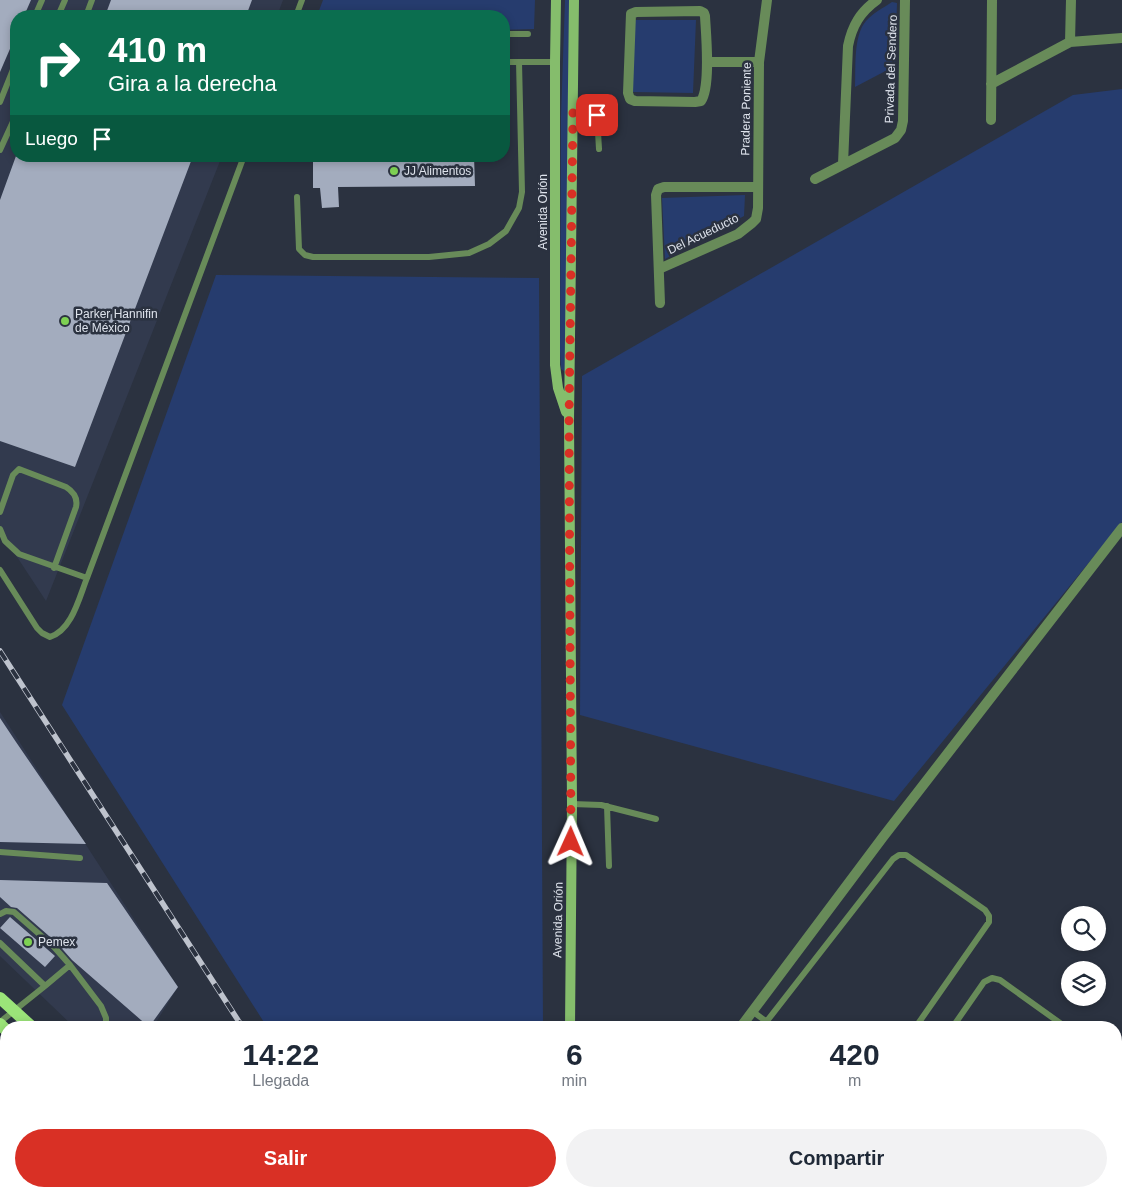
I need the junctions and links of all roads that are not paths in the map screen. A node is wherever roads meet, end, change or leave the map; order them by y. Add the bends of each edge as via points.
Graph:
1 (556, 0) edge
2 (574, 0) edge
3 (767, 0) edge
4 (877, 0) edge
5 (905, 0) edge
6 (992, 0) edge
7 (1071, 0) edge
8 (510, 34) edge
9 (528, 34) dead end
10 (1122, 38) edge
11 (1070, 42) junction
12 (510, 62) edge
13 (519, 62) junction
14 (555, 62) junction
15 (707, 62) junction
16 (759, 62) junction
17 (10, 77) edge
18 (991, 84) junction
19 (0, 102) edge
20 (573, 112) junction
21 (991, 120) dead end
22 (10, 128) edge
23 (0, 150) edge
24 (599, 150) dead end
25 (242, 162) edge
26 (843, 164) junction
27 (815, 179) dead end
28 (758, 187) junction
29 (297, 197) dead end
30 (756, 219) joint
31 (659, 269) junction
32 (660, 303) dead end
33 (569, 422) junction
34 (0, 512) edge
35 (1122, 528) edge
36 (0, 529) edge
37 (54, 568) junction
38 (0, 570) edge
39 (87, 578) junction
40 (572, 804) junction
41 (607, 806) junction
42 (656, 819) dead end
43 (0, 852) edge
44 (80, 858) dead end
45 (609, 866) dead end
46 (0, 914) edge
47 (0, 943) edge
48 (70, 965) junction
49 (45, 986) junction
50 (0, 998) edge
51 (14, 1011) junction
52 (752, 1011) junction
53 (2, 1021) edge
54 (25, 1021) edge
55 (106, 1021) edge
56 (570, 1021) edge
57 (745, 1021) edge
58 (767, 1021) joint
59 (920, 1021) edge
60 (957, 1021) edge
61 (1057, 1021) edge

1 - 14 street, Avenida Orión
2 - 20 street, Avenida Orión
3 - 16 street, Pradera Poniente
4 - 26 street, Privada del Sendero via 868,6 851,31
5 - 26 street, Privada del Sendero via 903,126 895,138
6 - 18 street
7 - 11 street
8 - 9 lane
10 - 11 street
11 - 18 street
12 - 13 lane
13 - 14 lane
13 - 29 lane via 522,192 519,208 506,231 489,244 469,253 429,257 313,257 305,255 299,248
14 - 33 street, Avenida Orión via 555,365 558,388
15 - 15 street via 701,101 630,99 631,14 703,12
15 - 16 street
16 - 28 street, Pradera Poniente
17 - 19 lane
18 - 21 street
20 - 24 lane via 597,115
20 - 33 street, Avenida Orión
22 - 23 lane
25 - 39 lane
26 - 27 street, Privada del Sendero
28 - 30 street, Pradera Poniente
28 - 31 street via 658,189
30 - 31 street, Del Acueducto via 738,234
31 - 32 street
33 - 40 street, Avenida Orión
34 - 37 lane via 13,474 19,469 73,492 76,507
35 - 52 street
36 - 37 lane via 5,541 19,554
37 - 39 lane
38 - 39 lane via 36,628 50,637 65,628
40 - 41 lane
40 - 56 street, Avenida Orión
41 - 42 lane
41 - 45 lane
43 - 44 lane
46 - 48 lane via 14,912
47 - 49 lane
48 - 49 lane
48 - 55 lane via 101,1006
49 - 51 lane
50 - 51 main road
51 - 53 lane
51 - 54 main road
52 - 57 street
52 - 58 lane
58 - 59 lane via 900,855 906,855 989,916 989,922
60 - 61 lane via 984,982 992,978 1000,980

